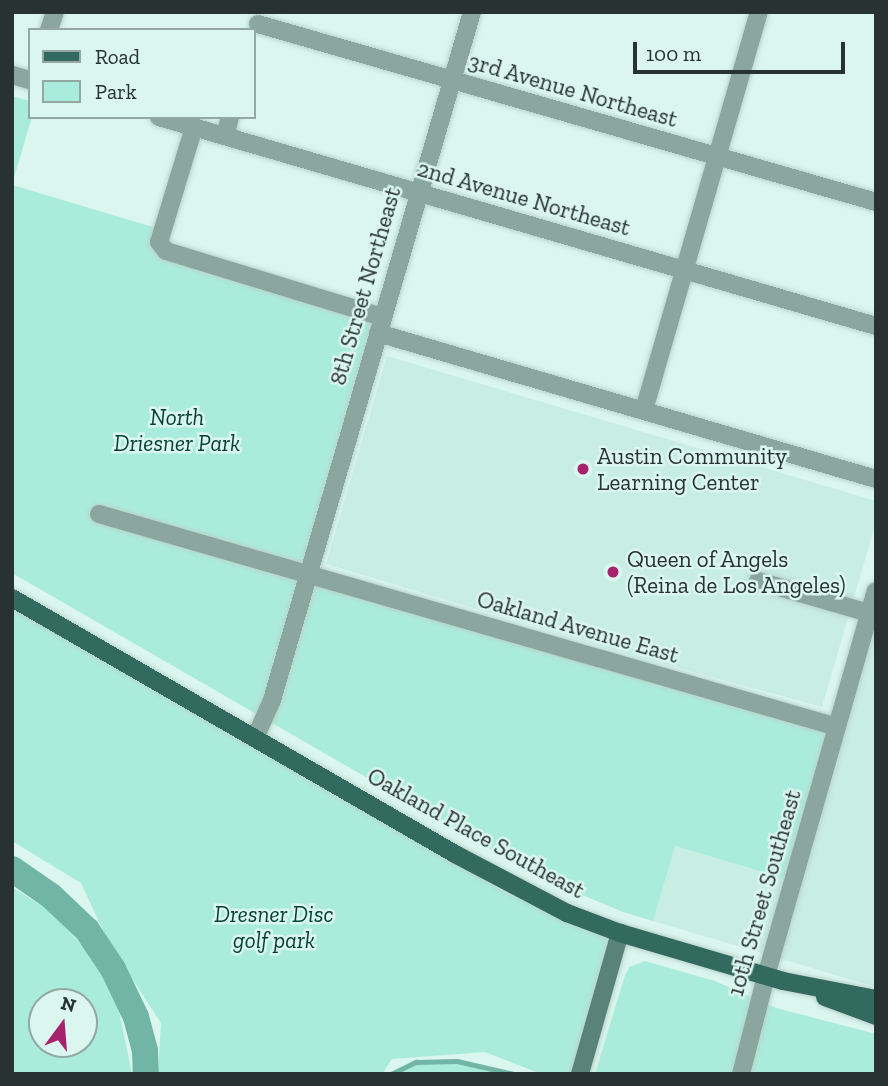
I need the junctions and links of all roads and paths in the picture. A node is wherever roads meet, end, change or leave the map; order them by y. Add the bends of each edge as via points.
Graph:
1 (472, 12) edge
2 (760, 12) edge
3 (258, 25) edge
4 (451, 81) junction
5 (166, 119) edge
6 (229, 119) edge
7 (194, 127) junction
8 (225, 136) junction
9 (718, 156) junction
10 (418, 192) junction
11 (876, 202) edge
12 (685, 270) junction
13 (380, 325) junction
14 (876, 326) edge
15 (644, 410) junction
16 (876, 479) edge
17 (99, 514) dead end
18 (307, 574) junction
19 (758, 581) dead end
20 (876, 591) edge
21 (12, 598) edge
22 (869, 613) junction
23 (836, 727) junction
24 (256, 736) junction
25 (620, 933) junction
26 (766, 976) junction
27 (803, 986) junction
28 (876, 999) edge
29 (876, 1016) edge
30 (580, 1074) edge
31 (741, 1074) edge

1 - 4 street, 8th Street Northeast
2 - 9 street
3 - 4 street, 3rd Avenue Northeast
4 - 9 street, 3rd Avenue Northeast
4 - 10 street, 8th Street Northeast
5 - 7 street, 2nd Avenue Northeast
6 - 8 street
7 - 8 street, 2nd Avenue Northeast
7 - 13 street via 159,242 174,256
8 - 10 street, 2nd Avenue Northeast
9 - 11 street, 3rd Avenue Northeast
9 - 12 street
10 - 12 street, 2nd Avenue Northeast
10 - 13 street, 8th Street Northeast
12 - 14 street, 2nd Avenue Northeast
12 - 15 street
13 - 15 street
13 - 18 street, 8th Street Northeast
15 - 16 street
17 - 18 street, Oakland Avenue East
18 - 23 street, Oakland Avenue East
18 - 24 street, 8th Street Northeast via 272,700
19 - 22 street
20 - 22 street, 10th Street Southeast
21 - 24 main road
22 - 23 street, 10th Street Southeast
23 - 26 street, 10th Street Southeast
24 - 25 main road, Oakland Place Southeast via 516,888
25 - 26 main road, Oakland Place Southeast
25 - 30 main road
26 - 27 main road, Oakland Place Southeast
26 - 31 street, 10th Street Southeast
27 - 28 main road, Oakland Place Southeast
27 - 29 main road, Oakland Place Southeast

